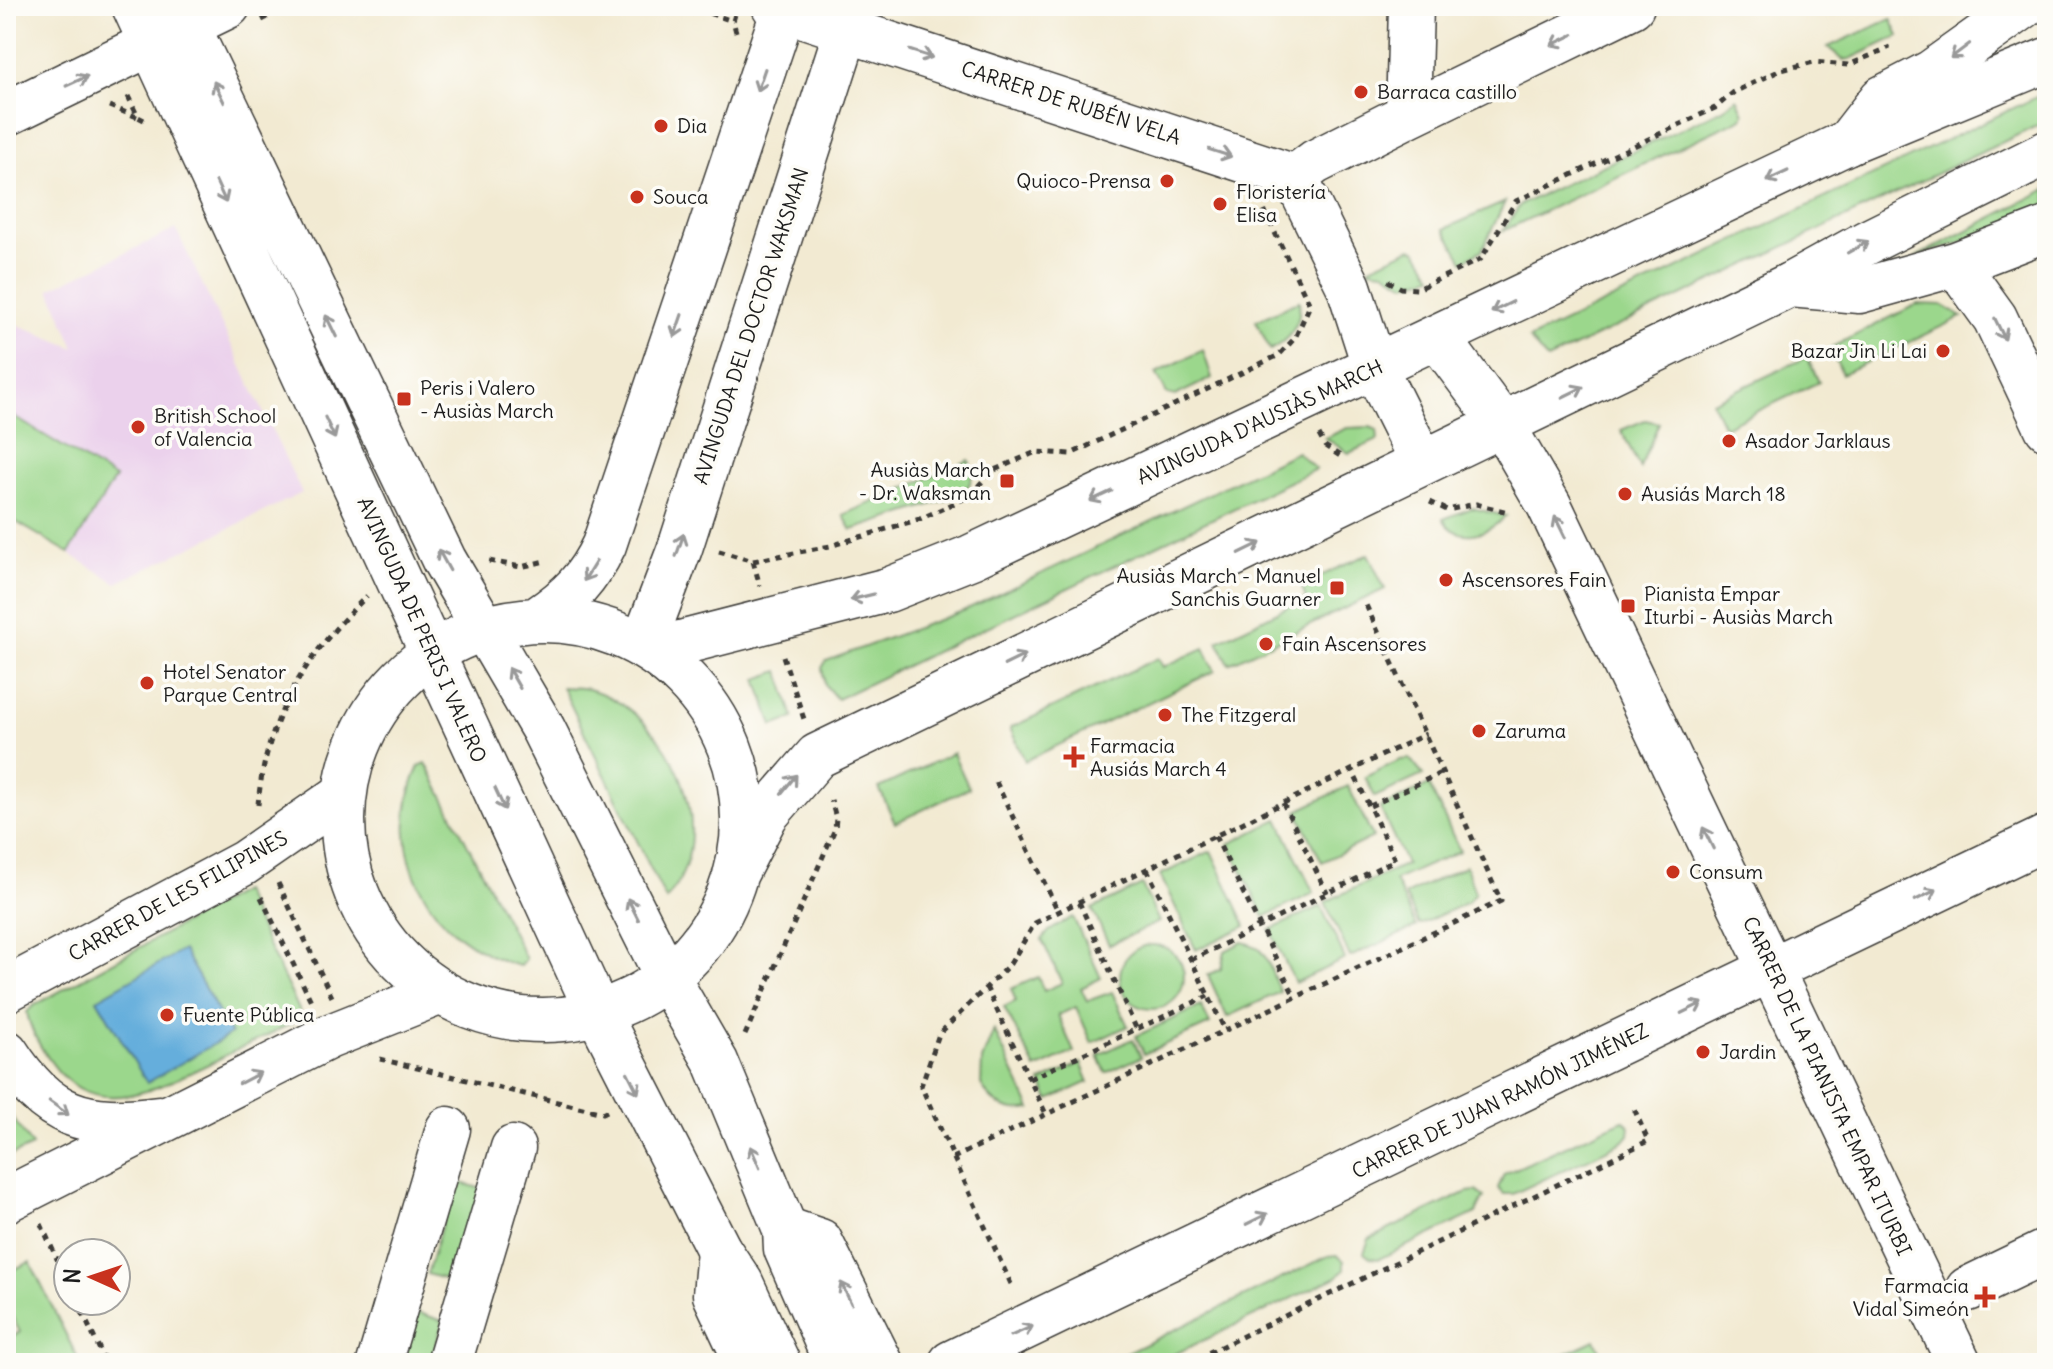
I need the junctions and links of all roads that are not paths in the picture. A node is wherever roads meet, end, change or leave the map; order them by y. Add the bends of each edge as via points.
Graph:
1 (134, 6) edge
2 (228, 6) edge
3 (1411, 6) edge
4 (2024, 6) edge
5 (781, 7) edge
6 (1617, 10) edge
7 (853, 17) edge
8 (173, 26) edge
9 (2047, 60) edge
10 (6, 114) edge
11 (1408, 115) junction
12 (1848, 142) junction
13 (2047, 153) edge
14 (1295, 177) junction
15 (2047, 229) edge
16 (1956, 264) junction
17 (1790, 285) junction
18 (1438, 338) junction
19 (1375, 368) junction
20 (1502, 424) junction
21 (2047, 428) edge
22 (1422, 462) junction
23 (539, 618) junction
24 (485, 627) junction
25 (648, 647) junction
26 (432, 652) junction
27 (344, 794) junction
28 (2047, 837) edge
29 (735, 875) junction
30 (1772, 970) junction
31 (668, 979) junction
32 (6, 990) edge
33 (441, 992) junction
34 (598, 1013) junction
35 (6, 1052) edge
36 (180, 1115) junction
37 (448, 1129) dead end
38 (513, 1148) dead end
39 (15, 1196) edge
40 (785, 1229) junction
41 (719, 1250) junction
42 (2047, 1251) edge
43 (1968, 1289) dead end
44 (379, 1363) edge
45 (449, 1363) edge
46 (747, 1363) edge
47 (778, 1363) edge
48 (836, 1363) edge
49 (881, 1363) edge
50 (951, 1363) edge
51 (1959, 1363) edge

1 - 8 main road, AVINGUDA DE PERIS I VALERO
2 - 8 main road
3 - 11 main road
4 -> 12 main road, AVINGUDA D'AUSIÀS MARCH via 1932,72 1882,98
5 - 7 main road, CARRER DE RUBÉN VELA
5 -> 23 main road via 604,545 591,574
6 -> 11 main road
7 -> 14 main road, CARRER DE RUBÉN VELA
25 -> 7 main road, AVINGUDA DEL DOCTOR WAKSMAN
10 -> 8 main road
24 -> 8 main road, AVINGUDA DE PERIS I VALERO via 444,560
8 -> 26 main road, AVINGUDA DE PERIS I VALERO
9 - 12 main road, AVINGUDA D'AUSIÀS MARCH
11 - 14 main road
12 -> 18 main road, AVINGUDA D'AUSIÀS MARCH
17 -> 13 main road
14 - 19 main road via 1349,287
15 - 16 main road
16 - 17 main road via 1859,291
16 -> 21 main road via 1995,318
20 -> 17 main road
18 - 19 main road, AVINGUDA D'AUSIÀS MARCH
18 - 20 main road, CARRER DE LA PIANISTA EMPAR ITURBI
19 - 22 main road
19 -> 25 main road, AVINGUDA D'AUSIÀS MARCH via 971,557 888,590
20 - 22 main road
30 -> 20 main road, CARRER DE LA PIANISTA EMPAR ITURBI via 1549,505
29 -> 22 main road via 766,815 817,756
23 - 24 main road
23 - 25 main road via 606,628
24 - 26 main road
31 -> 24 main road, AVINGUDA DE PERIS I VALERO via 543,729
25 - 29 main road via 685,677 712,710 731,747 741,787
26 - 27 main road via 409,670 373,714
26 -> 34 main road, AVINGUDA DE PERIS I VALERO
27 - 32 main road, CARRER DE LES FILIPINES via 259,867
27 - 33 main road via 346,846 363,908 383,941
30 -> 28 main road, CARRER DE JUAN RAMÓN JIMÉNEZ
29 - 31 main road via 721,914 698,949
50 -> 30 main road, CARRER DE JUAN RAMÓN JIMÉNEZ
30 - 51 main road, CARRER DE LA PIANISTA EMPAR ITURBI
31 - 34 main road via 635,1000
40 -> 31 main road, AVINGUDA DE PERIS I VALERO via 716,1062
33 - 34 main road via 501,1016 566,1019
36 -> 33 main road via 332,1020
34 -> 41 main road, AVINGUDA DE PERIS I VALERO
35 -> 36 main road via 27,1085 70,1116 126,1122
36 - 39 main road
37 - 44 main road
38 - 45 main road
40 - 48 main road, AVINGUDA DE PERIS I VALERO via 786,1249
49 -> 40 main road via 820,1241
41 - 46 main road via 715,1295
41 - 47 main road, AVINGUDA DE PERIS I VALERO via 741,1283
42 - 43 main road

